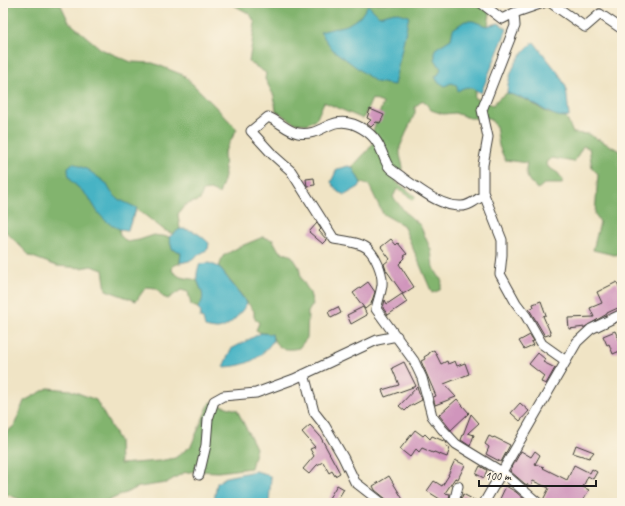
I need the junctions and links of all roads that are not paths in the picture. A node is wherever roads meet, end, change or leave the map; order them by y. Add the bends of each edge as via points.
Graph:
1 (482, 3) edge
2 (543, 3) edge
3 (551, 3) edge
4 (514, 13) junction
5 (622, 29) edge
6 (484, 195) junction
7 (622, 314) edge
8 (397, 336) junction
9 (566, 361) junction
10 (304, 374) junction
11 (502, 472) junction
12 (199, 475) dead end
13 (458, 486) dead end
14 (382, 503) edge
15 (454, 503) edge
16 (484, 503) edge
17 (538, 503) edge

1 - 4 street via 502,19
2 - 4 street
3 - 5 street via 586,27 600,14
4 - 6 street via 515,26 482,110 488,138 483,165
6 - 8 street via 461,206 426,194 389,167 381,149 366,130 344,122 336,122 310,133 298,133 268,117 251,131 292,171 334,239 367,248 373,256 378,264 382,283 376,309
6 - 9 street via 502,240 500,274 542,344
7 - 9 street via 591,329 577,342
8 - 10 street via 376,340
8 - 11 street via 414,361 422,378 432,416 442,429 456,444
9 - 11 street
10 - 12 street via 256,393 223,396 214,401 208,419 206,445
10 - 14 street via 314,412 326,426 355,482
11 - 16 street
11 - 17 street
13 - 15 street

